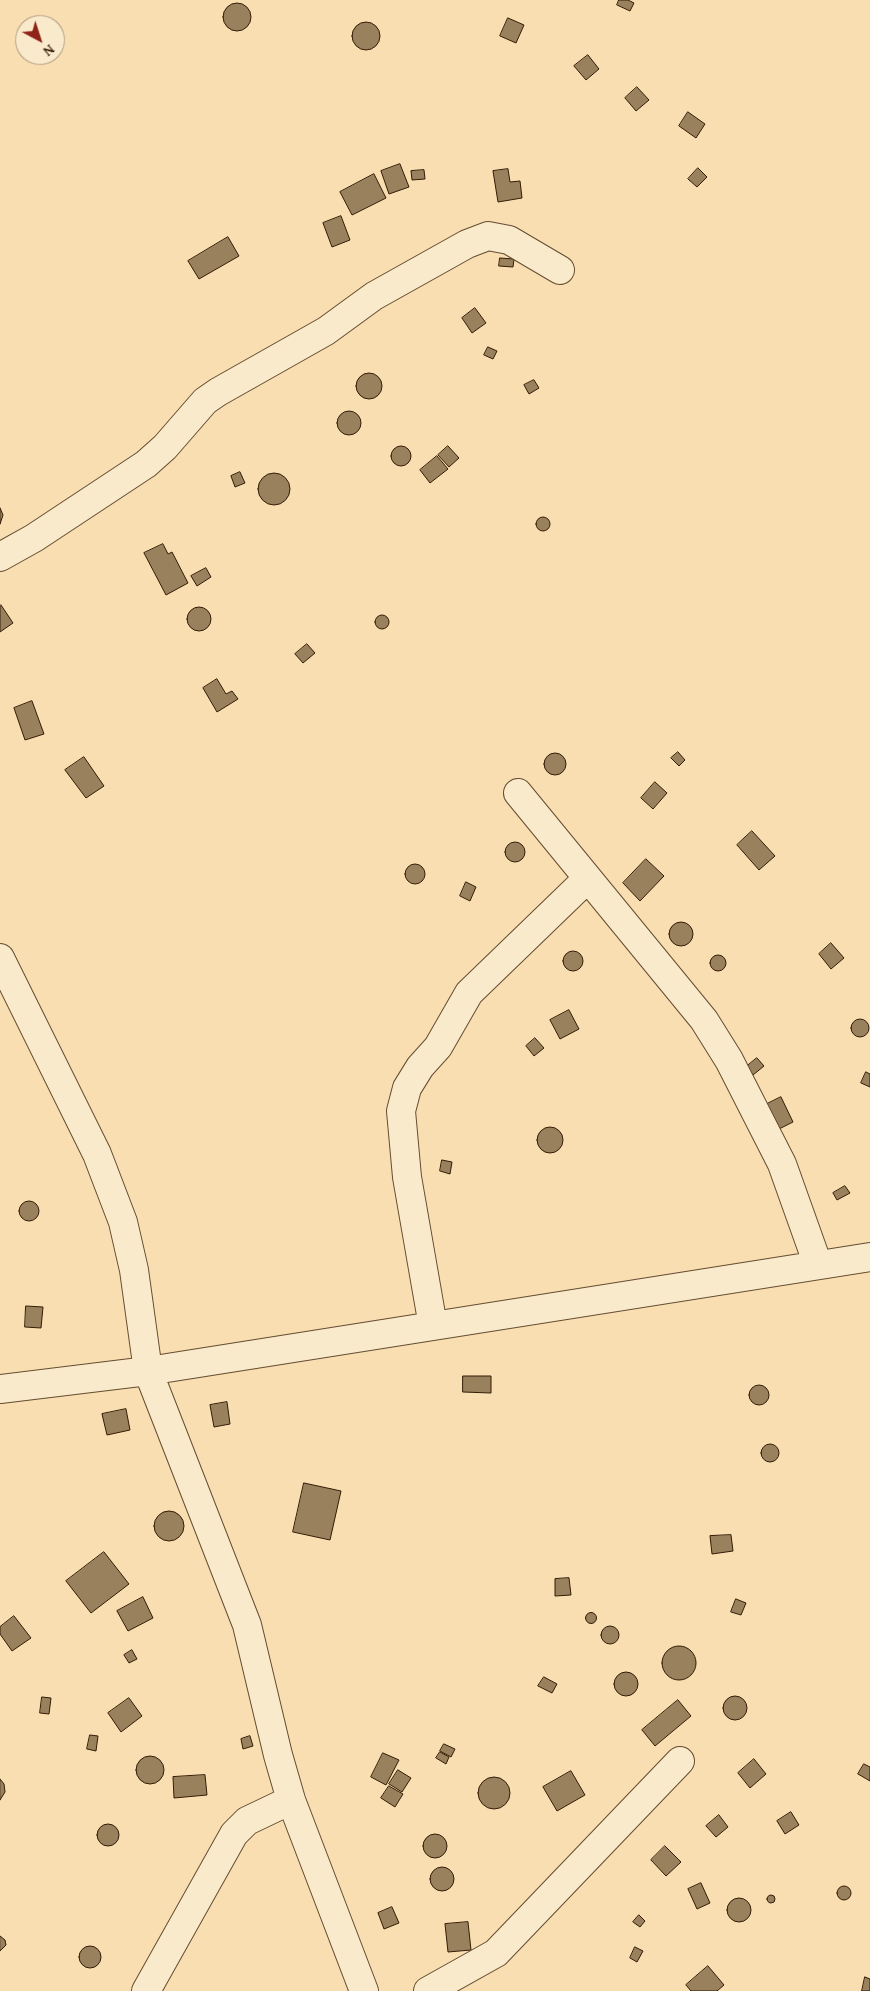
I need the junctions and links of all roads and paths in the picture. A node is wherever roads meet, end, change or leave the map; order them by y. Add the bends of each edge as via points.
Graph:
1 (560, 270) dead end
2 (0, 557) edge
3 (518, 793) dead end
4 (587, 879) junction
5 (0, 958) edge
6 (870, 1257) edge
7 (818, 1265) junction
8 (433, 1326) junction
9 (148, 1371) junction
10 (0, 1389) edge
11 (680, 1760) dead end
12 (291, 1800) junction
13 (146, 1991) edge
14 (364, 1991) edge
15 (428, 1991) edge

1 - 2 street via 509,240 488,236 467,244 374,296 326,331 218,392 205,401 146,464
3 - 4 street
4 - 7 street via 704,1020 729,1060 782,1164
4 - 8 street via 469,993 438,1047 407,1088 401,1111 407,1177
5 - 9 street via 98,1154 123,1222 134,1270
6 - 7 street
7 - 8 street
8 - 9 street
9 - 10 street
9 - 12 street via 247,1625
11 - 15 street via 496,1954
12 - 13 street via 247,1821 234,1834
12 - 14 street

